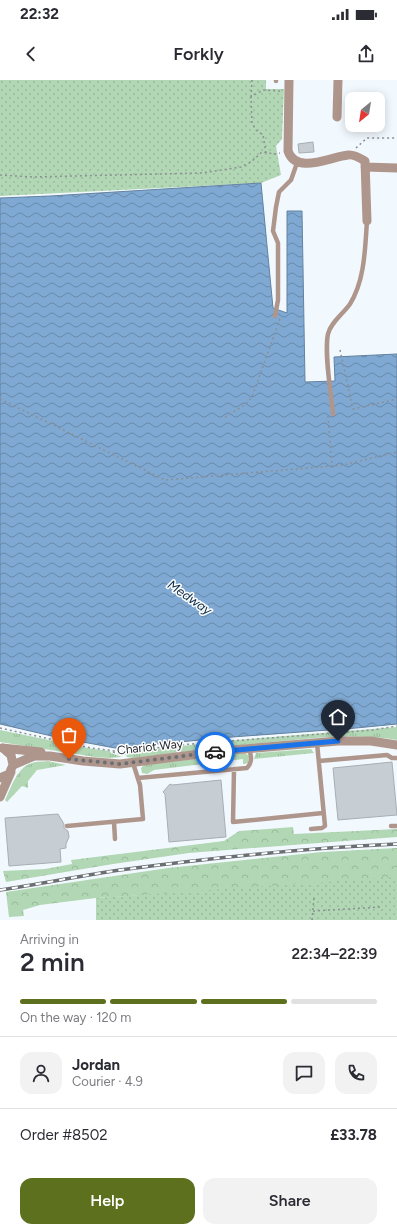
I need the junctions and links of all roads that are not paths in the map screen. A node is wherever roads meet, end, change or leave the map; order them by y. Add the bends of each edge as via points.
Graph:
1 (288, 80) edge
2 (338, 80) edge
3 (337, 117) dead end
4 (297, 163) junction
5 (366, 167) junction
6 (397, 168) edge
7 (367, 221) joint
8 (275, 316) dead end
9 (333, 414) dead end
10 (317, 743) junction
11 (397, 745) edge
12 (1, 748) edge
13 (249, 748) junction
14 (50, 756) junction
15 (397, 758) edge
16 (319, 761) junction
17 (133, 763) junction
18 (12, 768) junction
19 (234, 769) junction
20 (0, 778) edge
21 (138, 778) junction
22 (0, 796) edge
23 (324, 813) junction
24 (114, 822) junction
25 (67, 826) dead end
26 (391, 826) dead end
27 (397, 826) edge
28 (311, 829) dead end
29 (115, 839) dead end

1 - 4 street via 288,151 289,156
2 - 3 street
4 - 5 street via 319,162 348,155 365,161
4 - 8 lane via 291,180 279,192 276,207 273,231 278,243 278,300
5 - 6 street
5 - 7 street
7 - 9 lane via 360,282 350,304 329,332 327,340
10 - 11 street, Chariot Way via 356,740
10 - 13 street, Chariot Way
10 - 16 lane
12 - 14 street via 41,752
12 - 18 street via 11,755
13 - 17 street, Chariot Way
13 - 19 lane via 250,765 247,768
14 - 17 street, Chariot Way via 105,763
14 - 18 street via 34,756
15 - 16 lane via 387,755
16 - 23 lane
17 - 21 lane
18 - 20 street
18 - 22 street
19 - 21 lane
19 - 23 lane via 233,822
21 - 24 lane via 143,819
23 - 28 lane via 325,826
24 - 25 lane
24 - 29 lane
26 - 27 lane

